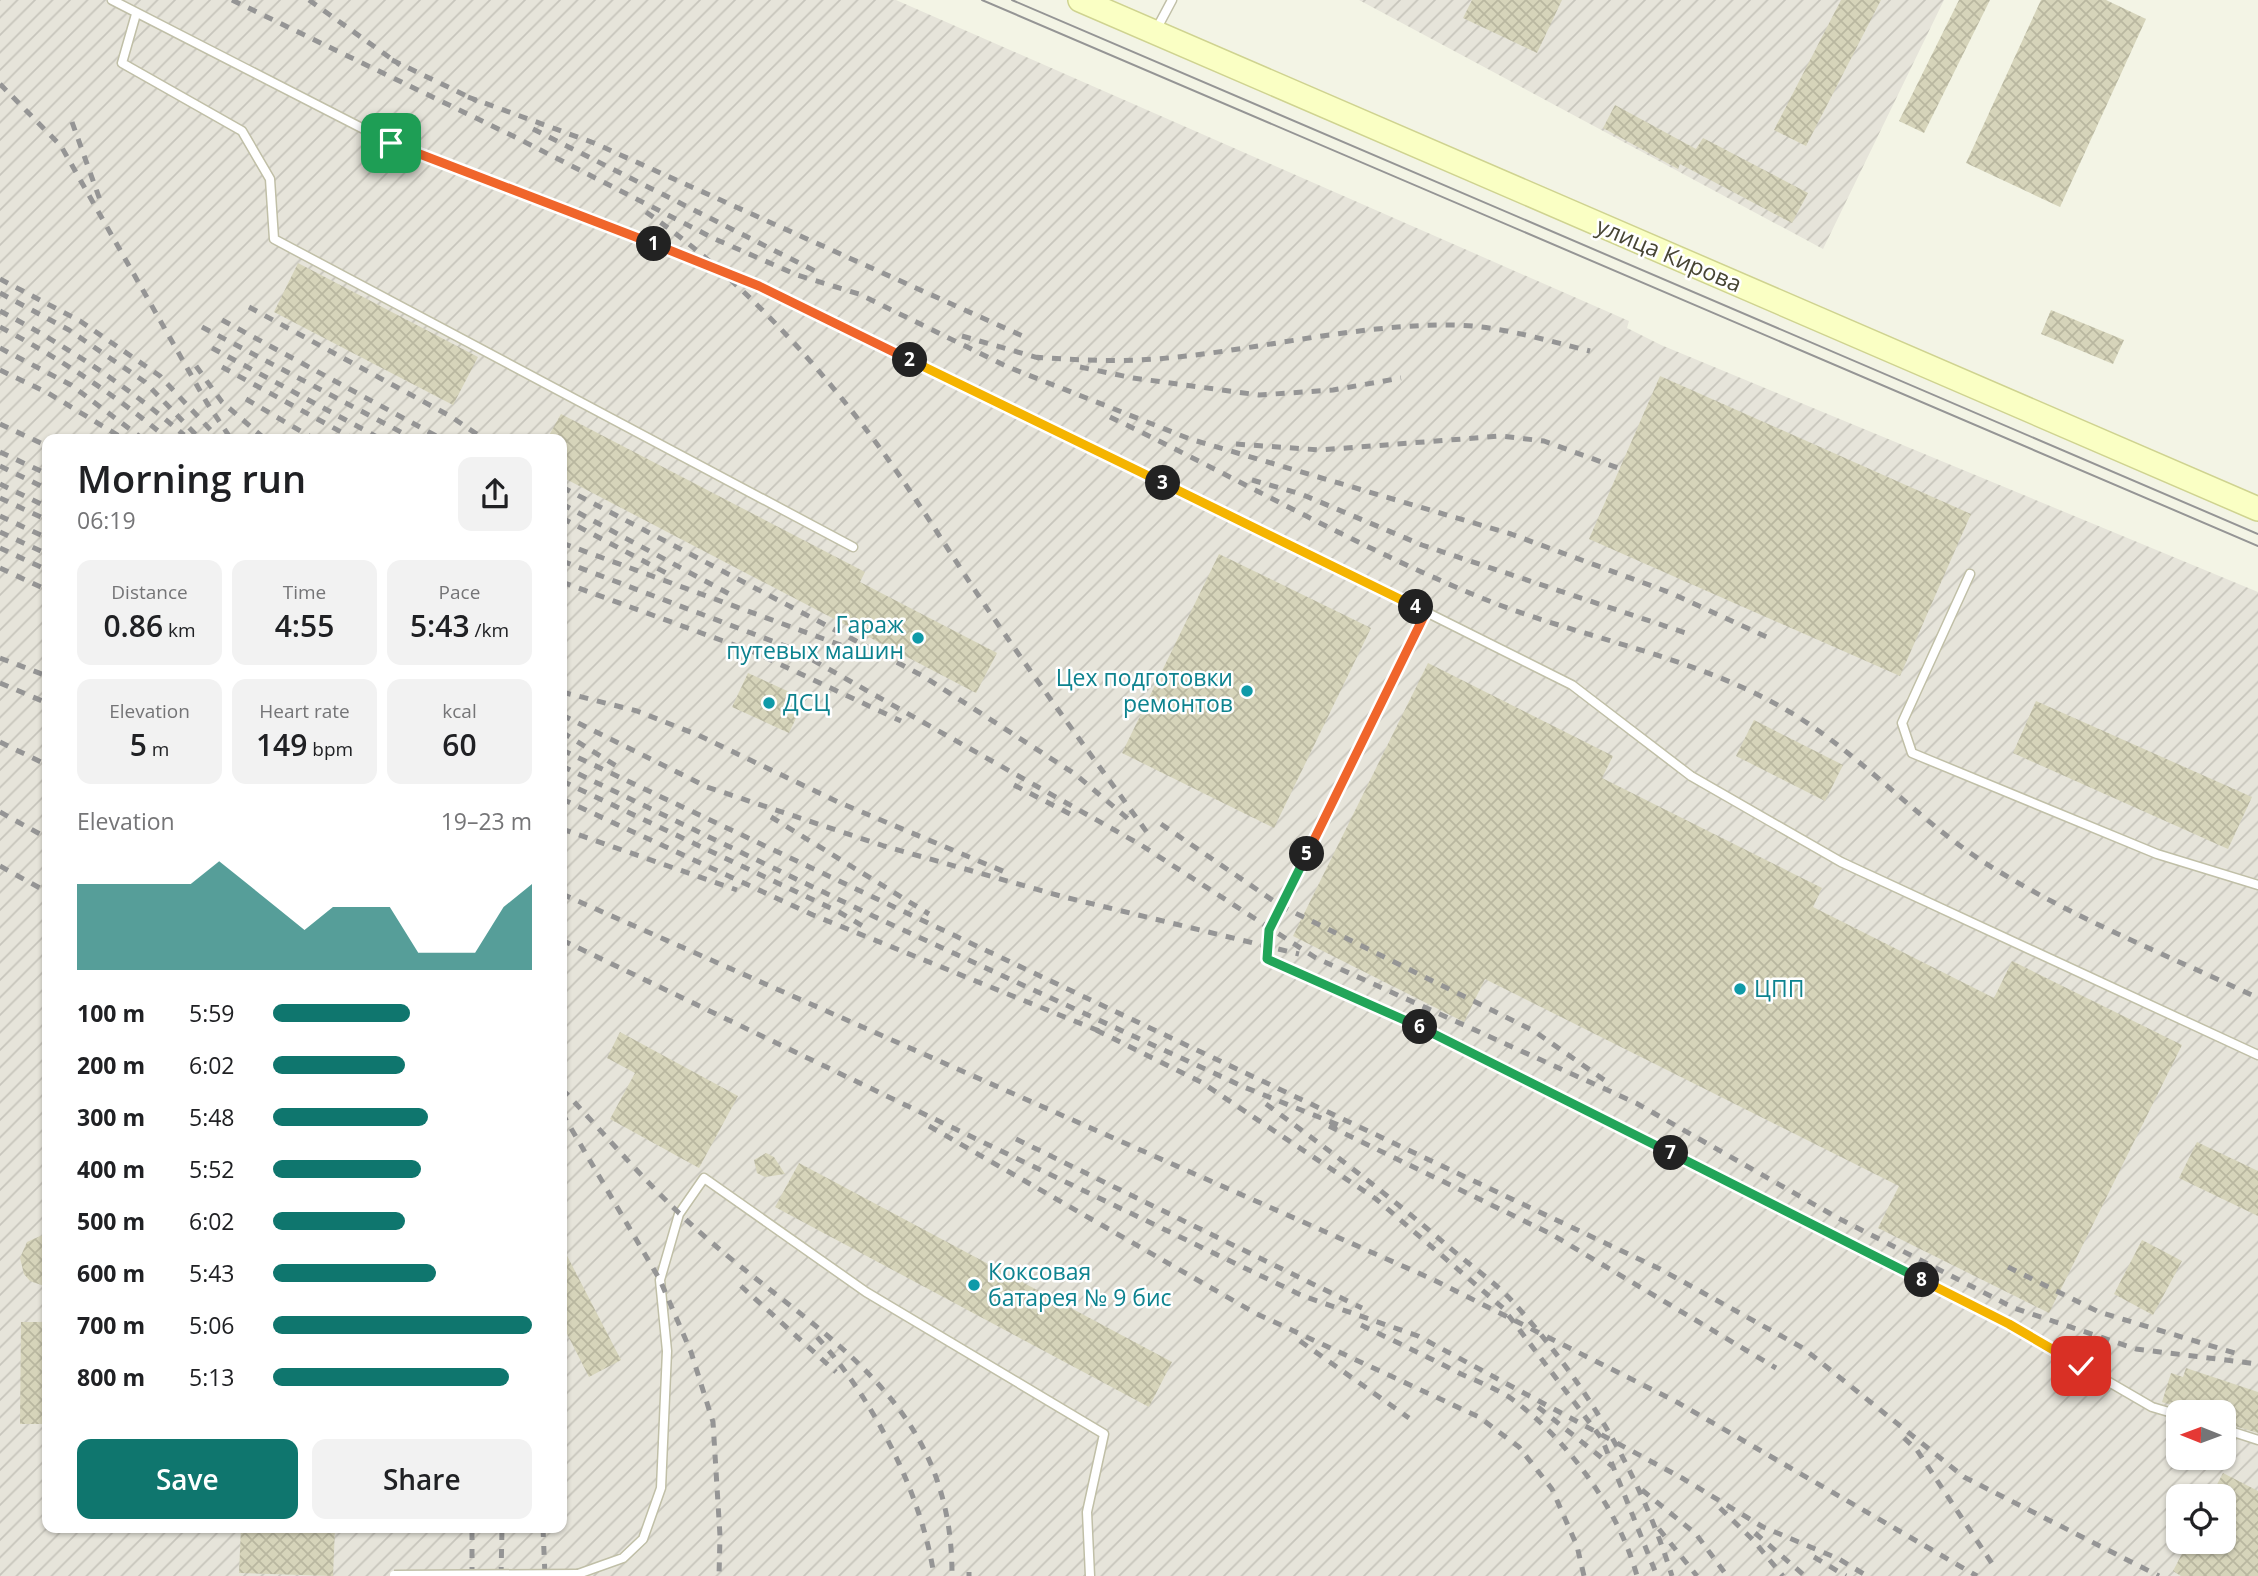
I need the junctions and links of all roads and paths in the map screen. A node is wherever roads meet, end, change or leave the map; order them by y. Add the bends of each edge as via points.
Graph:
1 (112, 0) edge
2 (1172, 0) edge
3 (1086, 1) edge
4 (136, 14) junction
5 (1155, 33) junction
6 (2258, 509) edge
7 (853, 547) dead end
8 (1970, 574) dead end
9 (1426, 612) junction
10 (2258, 885) edge
11 (2258, 1055) edge
12 (2166, 1411) edge
13 (2236, 1433) edge
14 (2258, 1440) edge
15 (394, 1575) edge
16 (1090, 1576) edge

1 - 4 lane
2 - 5 lane
3 - 5 main road, улица Кирова
4 - 7 lane via 122,63 242,131 270,179 274,239
4 - 9 lane via 391,143 759,286
5 - 6 main road, улица Кирова
8 - 10 lane via 1902,723 1912,753 2157,854
9 - 11 lane via 1572,685 1691,776 1841,862
9 - 12 lane via 1269,930 1267,959 1439,1035 2009,1324
13 - 14 lane
15 - 16 lane, bridge via 578,1574 623,1558 643,1539 661,1488 667,1351 660,1280 680,1214 704,1178 866,1292 1104,1434 1087,1512

